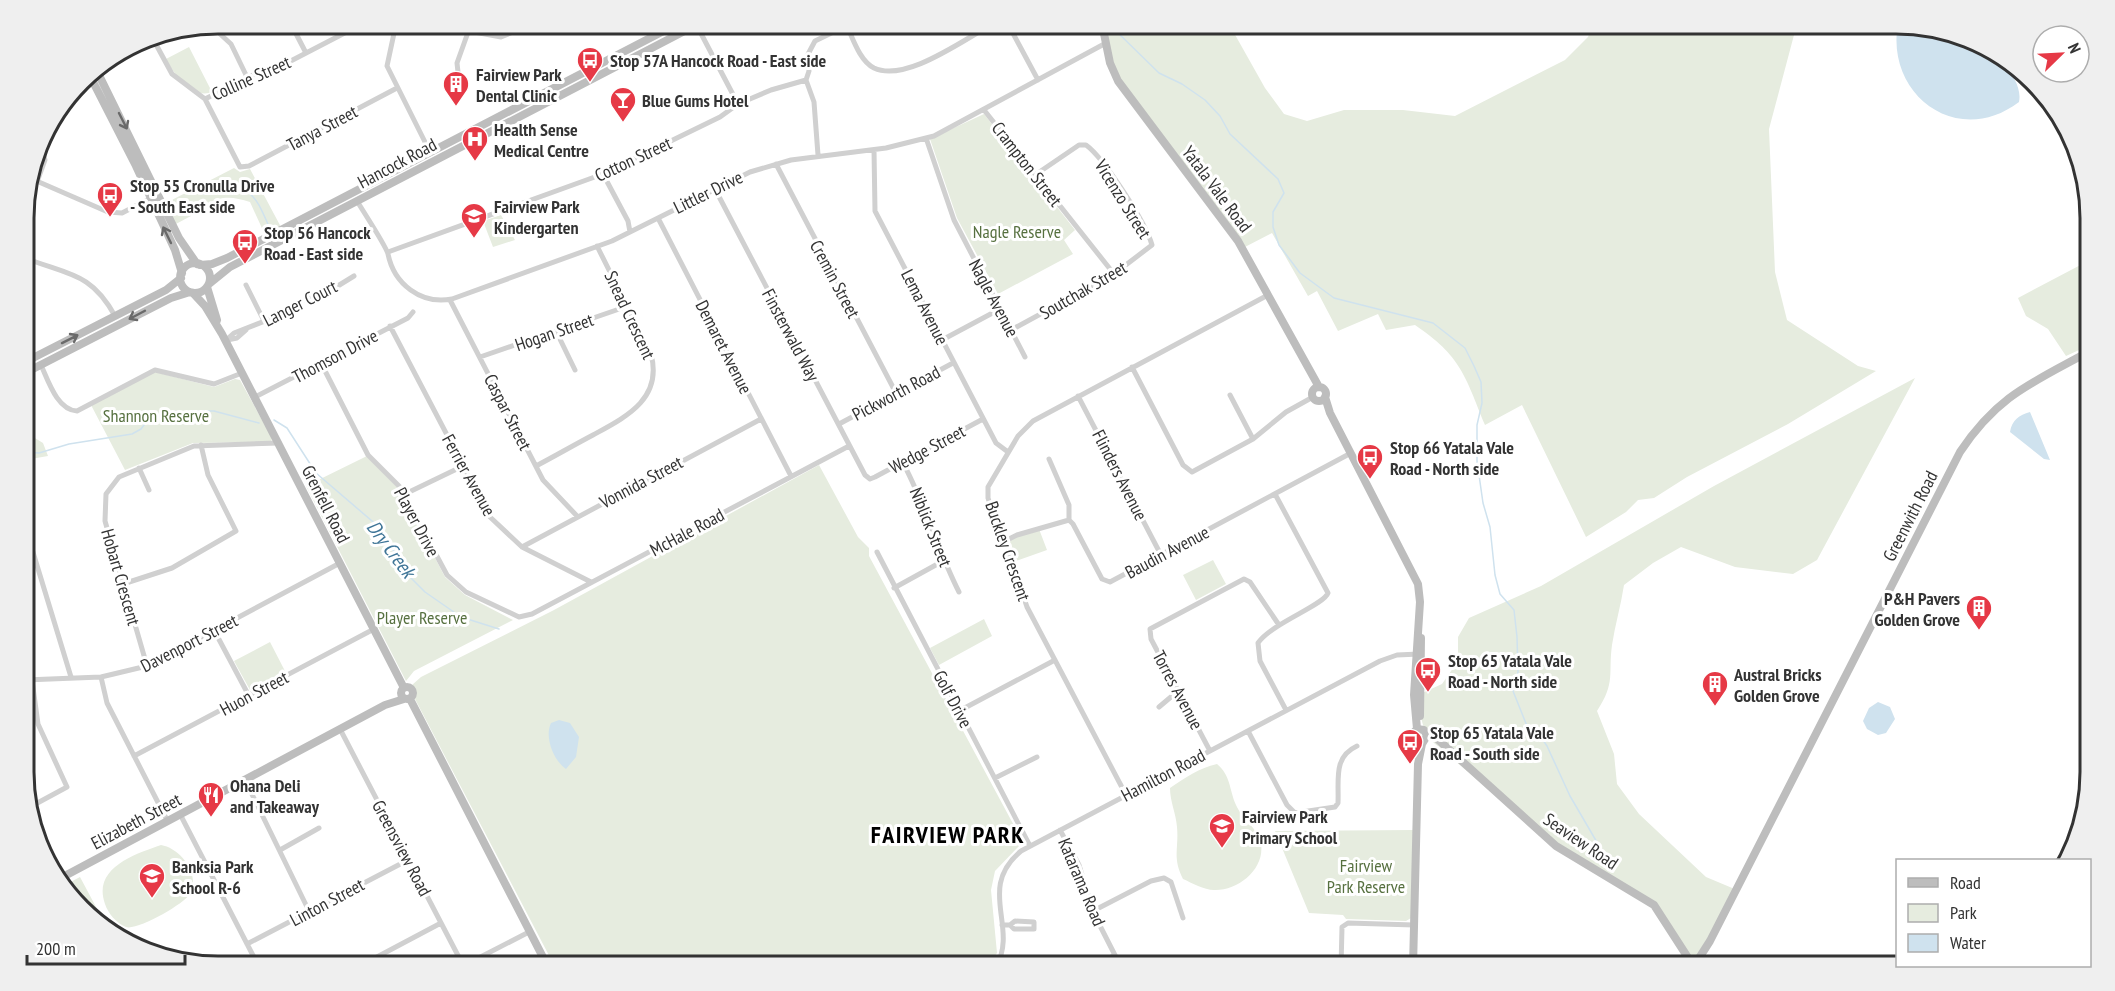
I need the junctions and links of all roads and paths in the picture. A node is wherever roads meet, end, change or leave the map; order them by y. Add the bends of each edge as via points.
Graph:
1 (1104, 34) edge
2 (221, 35) edge
3 (297, 35) edge
4 (341, 35) edge
5 (393, 35) edge
6 (468, 35) edge
7 (489, 35) edge
8 (506, 35) edge
9 (656, 35) edge
10 (676, 35) edge
11 (702, 35) edge
12 (828, 35) edge
13 (852, 35) edge
14 (973, 35) edge
15 (1014, 35) edge
16 (1106, 43) junction
17 (157, 45) edge
18 (306, 53) junction
19 (458, 72) dead end
20 (247, 77) junction
21 (100, 78) edge
22 (806, 80) junction
23 (1038, 80) junction
24 (94, 84) edge
25 (397, 88) junction
26 (205, 99) junction
27 (738, 104) junction
28 (984, 110) junction
29 (926, 138) junction
30 (874, 150) junction
31 (430, 152) junction
32 (450, 152) junction
33 (819, 155) junction
34 (776, 164) junction
35 (424, 166) junction
36 (603, 174) junction
37 (1035, 175) junction
38 (38, 183) edge
39 (365, 186) junction
40 (715, 189) junction
41 (159, 194) junction
42 (150, 198) junction
43 (336, 201) junction
44 (357, 201) junction
45 (658, 218) junction
46 (630, 232) junction
47 (1152, 245) joint
48 (597, 246) junction
49 (388, 252) junction
50 (35, 263) edge
51 (199, 264) junction
52 (1114, 274) junction
53 (181, 276) junction
54 (354, 276) dead end
55 (208, 285) junction
56 (246, 285) dead end
57 (192, 292) junction
58 (1268, 295) junction
59 (450, 300) junction
60 (628, 306) junction
61 (1000, 309) junction
62 (413, 312) dead end
63 (115, 316) junction
64 (264, 321) junction
65 (390, 326) junction
66 (1011, 330) junction
67 (556, 331) junction
68 (224, 337) junction
69 (942, 340) junction
70 (2080, 356) edge
71 (35, 357) edge
72 (480, 357) junction
73 (1024, 357) dead end
74 (321, 363) junction
75 (953, 363) junction
76 (41, 365) junction
77 (1132, 367) junction
78 (35, 368) edge
79 (575, 370) dead end
80 (242, 373) junction
81 (896, 393) junction
82 (1318, 394) junction
83 (1230, 395) dead end
84 (1078, 396) junction
85 (255, 398) junction
86 (761, 419) junction
87 (983, 419) junction
88 (838, 424) junction
89 (1253, 439) junction
90 (278, 443) junction
91 (201, 445) junction
92 (849, 446) junction
93 (1008, 452) junction
94 (1351, 453) junction
95 (1049, 459) dead end
96 (902, 462) junction
97 (463, 466) junction
98 (536, 466) junction
99 (139, 468) junction
100 (791, 477) junction
101 (870, 479) joint
102 (149, 490) dead end
103 (405, 494) junction
104 (1275, 494) junction
105 (577, 516) junction
106 (1069, 520) junction
107 (1005, 541) junction
108 (522, 547) junction
109 (877, 552) dead end
110 (1161, 555) junction
111 (34, 557) edge
112 (943, 561) junction
113 (340, 563) junction
114 (591, 582) junction
115 (123, 584) junction
116 (894, 588) junction
117 (959, 592) dead end
118 (525, 617) joint
119 (1279, 624) junction
120 (374, 629) junction
121 (214, 630) junction
122 (1418, 654) junction
123 (1054, 660) junction
124 (147, 666) junction
125 (71, 677) junction
126 (101, 677) junction
127 (34, 680) edge
128 (1178, 691) junction
129 (405, 695) junction
130 (249, 696) junction
131 (34, 705) edge
132 (1159, 707) dead end
133 (1286, 710) junction
134 (959, 711) junction
135 (340, 729) junction
136 (1422, 730) junction
137 (1248, 731) junction
138 (1423, 743) junction
139 (1441, 745) junction
140 (1358, 746) dead end
141 (1210, 751) junction
142 (134, 756) junction
143 (1037, 757) dead end
144 (995, 778) junction
145 (245, 780) junction
146 (1126, 795) junction
147 (37, 803) edge
148 (180, 814) junction
149 (167, 820) junction
150 (319, 828) dead end
151 (1060, 830) junction
152 (1030, 846) junction
153 (280, 850) junction
154 (408, 860) junction
155 (67, 875) edge
156 (309, 911) junction
157 (1093, 911) junction
158 (1183, 918) dead end
159 (441, 923) junction
160 (1002, 925) junction
161 (1010, 925) dead end
162 (1413, 925) junction
163 (529, 932) junction
164 (247, 944) junction
165 (1115, 955) joint
166 (1112, 956) edge
167 (1341, 956) edge
168 (1413, 956) edge
169 (1686, 956) edge
170 (1699, 956) edge
171 (254, 957) edge
172 (377, 957) edge
173 (458, 957) edge
174 (481, 957) edge
175 (542, 957) edge
176 (999, 957) edge

1 - 16 main road, Yatala Vale Road
2 - 20 street via 231,44
3 - 18 street
4 - 18 street, Colline Street
5 - 25 street via 387,66
6 - 19 street via 457,63
7 - 8 street
9 - 31 main road, Hancock Road
10 - 32 main road, Hancock Road
11 - 27 street
12 - 22 street via 810,47
13 - 14 street via 860,52 874,68 900,72
15 - 23 street
16 - 23 street, Littler Drive
16 - 58 main road, Yatala Vale Road via 1118,81 1238,241
17 - 26 street via 172,74
18 - 20 street, Colline Street
20 - 26 street, Colline Street
21 -> 41 main road
22 - 27 street, Cotton Street
22 - 33 street via 814,102
23 - 28 street, Littler Drive
24 - 42 main road
25 - 26 street, Tanya Street via 246,167 240,167
25 - 31 street
27 - 36 street, Cotton Street via 720,117
28 - 29 street, Littler Drive
28 - 37 street, Crampton Street
29 - 30 street, Littler Drive
29 - 61 street, Nagle Avenue via 954,220
30 - 33 street, Littler Drive
30 - 69 street, Lema Avenue via 875,211
31 - 32 main road
31 - 35 main road
31 - 39 main road, Hancock Road
32 - 35 main road, Hancock Road
33 - 34 street, Littler Drive
34 - 40 street, Littler Drive
34 - 81 street, Cremin Street
35 - 44 main road, Hancock Road
36 - 46 street
36 - 49 street, Cotton Street
37 - 47 street, Vicenzo Street via 1079,145 1086,145 1125,196
37 - 52 street, Crampton Street
38 - 42 street via 115,213 128,211
39 - 43 main road, Hancock Road
39 - 44 main road
40 - 45 street, Littler Drive
40 - 88 street, Finsterwald Way
41 - 42 main road
41 - 51 main road via 179,238
53 -> 42 main road via 178,259
43 - 44 main road
43 - 51 main road, Hancock Road via 218,263
44 - 49 street, Littler Drive
44 - 55 main road, Hancock Road via 222,271
45 - 46 street, Littler Drive
45 - 86 street, Demaret Avenue
46 - 48 street, Littler Drive
47 - 52 street, Soutchak Street
48 - 59 street, Littler Drive
48 - 60 street, Snead Crescent
49 - 59 street, Littler Drive via 389,264 413,293 431,301
50 - 63 street via 92,284
51 - 53 main road via 188,266
51 - 55 main road via 209,272
52 - 66 street, Soutchak Street
53 - 57 main road via 183,287
53 - 63 main road via 166,290
54 - 64 street, Langer Court
55 - 57 main road via 201,292
55 - 68 main road, Grenfell Road
56 - 64 street
57 - 68 main road, Grenfell Road
57 -> 76 main road via 171,298
58 - 77 street, Buckley Crescent
58 - 82 main road, Yatala Vale Road
59 - 72 street, Caspar Street
60 - 67 street, Hogan Street
60 - 98 street, Snead Crescent via 653,361 654,378 645,400 628,416
61 - 66 street, Nagle Avenue
61 - 69 street
62 - 65 street, Thomson Drive
71 -> 63 main road
64 - 68 street, Langer Court
65 - 74 street, Thomson Drive
65 - 97 street, Ferrier Avenue
66 - 73 street, Nagle Avenue
67 - 72 street, Hogan Street
67 - 79 street
68 - 80 main road, Grenfell Road
69 - 75 street, Lema Avenue
70 - 170 main road, Greenwith Road via 2000,403 1965,444 1710,941
72 - 98 street, Caspar Street
74 - 85 street, Thomson Drive
74 - 103 street, Player Drive via 368,455
75 - 81 street, Pickworth Road
75 - 87 street, Lema Avenue
76 - 78 main road
76 - 80 street via 62,403 77,411 155,370 214,384
77 - 84 street, Buckley Crescent
77 - 89 street via 1187,470 1198,470
80 - 85 main road, Grenfell Road
81 - 88 street, Pickworth Road
82 - 89 street
82 - 94 main road, Yatala Vale Road
83 - 89 street
84 - 93 street, Buckley Crescent via 1027,425
84 - 110 street, Flinders Avenue
85 - 90 main road, Grenfell Road
86 - 100 street, Demaret Avenue
86 - 105 street, Vonnida Street
87 - 93 street, Lema Avenue via 996,443
87 - 96 street, Wedge Street
88 - 92 street, Finsterwald Way
90 - 91 street, Hobart Crescent
90 - 113 main road, Grenfell Road
91 - 99 street, Hobart Crescent
91 - 115 street via 207,475 236,531 172,568
92 - 100 street, McHale Road
92 - 101 street, Finsterwald Way
93 - 107 street, Buckley Crescent via 990,481 988,492 1000,536
94 - 104 street, Baudin Avenue
94 - 122 main road, Yatala Vale Road via 1420,591
95 - 106 street via 1069,505
96 - 101 street, Wedge Street
96 - 112 street, Niblick Street via 921,497
97 - 103 street
97 - 108 street, Ferrier Avenue via 490,518
98 - 105 street, Caspar Street via 547,485
99 - 102 street
99 - 115 street, Hobart Crescent via 113,483 106,494 104,511
100 - 114 street, McHale Road
103 - 118 street, Player Drive via 447,575 466,592
104 - 110 street, Baudin Avenue
104 - 119 street via 1328,593 1324,600
105 - 108 street, Vonnida Street
106 - 107 street
106 - 110 street, Baudin Avenue via 1105,581 1115,580
107 - 123 street, Buckley Crescent via 1022,597
108 - 114 street, Ferrier Avenue
109 - 116 street, Golf Drive
111 - 125 street
112 - 116 street
112 - 117 street, Niblick Street
113 - 120 main road, Grenfell Road
113 - 121 street, Davenport Street
114 - 118 street, McHale Road
115 - 124 street, Hobart Crescent
116 - 134 street, Golf Drive
119 - 128 street, Torres Avenue via 1244,579 1150,629 1151,639
119 - 133 street via 1260,640 1257,650
120 - 129 main road, Grenfell Road
120 - 130 street, Huon Street
121 - 124 street, Davenport Street
121 - 130 street
122 - 133 street, Hamilton Road via 1388,657
122 - 136 main road, Yatala Vale Road
123 - 134 street
123 - 146 street, Buckley Crescent
124 - 126 street, Davenport Street
125 - 126 street, Davenport Street
125 - 127 street, Davenport Street
126 - 142 street via 107,703
128 - 132 street
128 - 141 street, Torres Avenue
129 - 135 main road, Elizabeth Street
129 - 163 main road, Grenfell Road
130 - 142 street, Huon Street
131 - 147 street via 38,724 68,787
133 - 137 street, Hamilton Road
134 - 144 street, Golf Drive
135 - 145 main road, Elizabeth Street
135 - 154 street, Greensview Road
136 - 138 main road
136 - 138 main road via 1413,733 1413,739
136 - 139 main road, Seaview Road
137 - 140 street via 1295,813 1335,807 1340,759
137 - 141 street, Hamilton Road
138 - 139 main road
138 - 162 main road via 1416,807
139 - 169 main road, Seaview Road via 1556,846 1654,905
141 - 146 street, Hamilton Road
142 - 149 street
143 - 144 street
144 - 152 street, Golf Drive
145 - 148 main road, Elizabeth Street
145 - 153 street
146 - 151 street, Hamilton Road
148 - 149 main road, Elizabeth Street
148 - 164 street
149 - 155 main road, Elizabeth Street
150 - 153 street
151 - 152 street, Hamilton Road
151 - 157 street, Katarama Road via 1079,865
152 - 160 street, Hamilton Road via 1012,860 1001,877 998,897
153 - 156 street
154 - 156 street, Linton Street
154 - 159 street, Greensview Road
156 - 164 street, Linton Street
157 - 158 street via 1164,878 1171,882
157 - 165 street, Katarama Road
159 - 172 street
159 - 173 street, Greensview Road
160 - 161 street
160 - 176 street, Hamilton Road
162 - 167 street via 1348,923 1342,927
162 - 168 main road
163 - 174 street
163 - 175 main road, Grenfell Road
164 - 171 street
165 - 166 street

